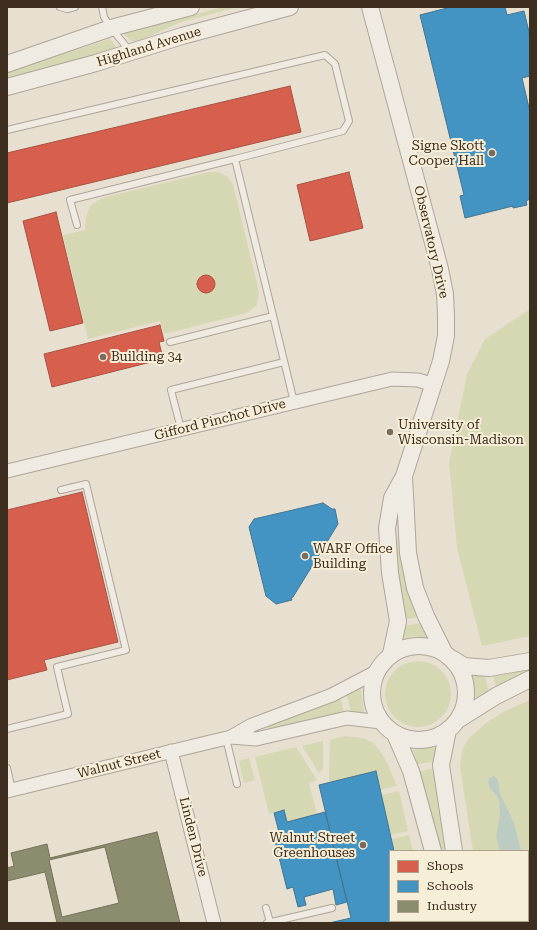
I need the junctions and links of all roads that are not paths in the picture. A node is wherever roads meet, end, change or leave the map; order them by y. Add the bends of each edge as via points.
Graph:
1 (60, 7) edge
2 (75, 7) edge
3 (102, 7) edge
4 (190, 7) edge
5 (290, 7) edge
6 (370, 7) edge
7 (111, 28) junction
8 (131, 52) junction
9 (7, 64) edge
10 (7, 87) edge
11 (7, 130) edge
12 (235, 159) junction
13 (76, 225) dead end
14 (273, 316) junction
15 (170, 342) dead end
16 (284, 362) junction
17 (434, 385) junction
18 (294, 402) junction
19 (181, 429) junction
20 (7, 471) edge
21 (404, 476) junction
22 (61, 490) dead end
23 (391, 654) junction
24 (448, 656) junction
25 (530, 661) edge
26 (376, 672) junction
27 (530, 679) edge
28 (382, 722) junction
29 (453, 725) junction
30 (7, 729) edge
31 (395, 734) junction
32 (228, 737) junction
33 (171, 751) junction
34 (7, 768) edge
35 (237, 784) dead end
36 (10, 791) edge
37 (433, 850) edge
38 (454, 850) edge
39 (266, 908) dead end
40 (332, 908) dead end
41 (214, 923) edge
42 (268, 923) edge

1 - 2 lane
3 - 7 lane
4 - 7 street, Highland Avenue
5 - 8 street, Highland Avenue
6 - 17 street, Observatory Drive via 410,151 445,294 446,336
7 - 8 lane
7 - 9 street, Highland Avenue
8 - 10 street, Highland Avenue
11 - 12 lane via 324,55 335,64 349,122 343,131
12 - 13 lane via 70,200
12 - 14 lane
14 - 15 lane
14 - 16 lane
16 - 18 lane
16 - 19 lane via 171,390
17 - 18 street, Gifford Pinchot Drive via 418,380 392,379
17 - 21 street, Observatory Drive
18 - 19 street, Gifford Pinchot Drive
19 - 20 street, Gifford Pinchot Drive
21 - 23 street, Observatory Drive via 392,498 387,528 390,573 398,621
21 - 24 street, Observatory Drive via 408,546 414,582 426,616
22 - 30 lane via 86,484 126,650 57,667 68,714
23 - 24 street via 408,646 427,646
23 - 26 street
24 - 25 street via 464,666 475,667 498,667
24 - 29 street via 462,673 466,689 464,705
26 - 28 street via 371,689 373,706
26 - 32 street, Walnut Street via 332,695 252,725
27 - 29 street via 496,696
28 - 31 street
28 - 32 street, Walnut Street via 347,718 256,739
29 - 31 street via 436,737 422,740 408,739
29 - 38 street via 441,765
31 - 37 street via 413,776
32 - 33 street, Walnut Street
32 - 35 lane
33 - 36 street, Walnut Street
33 - 41 street, Linden Drive
34 - 36 lane
39 - 42 lane
40 - 42 lane

